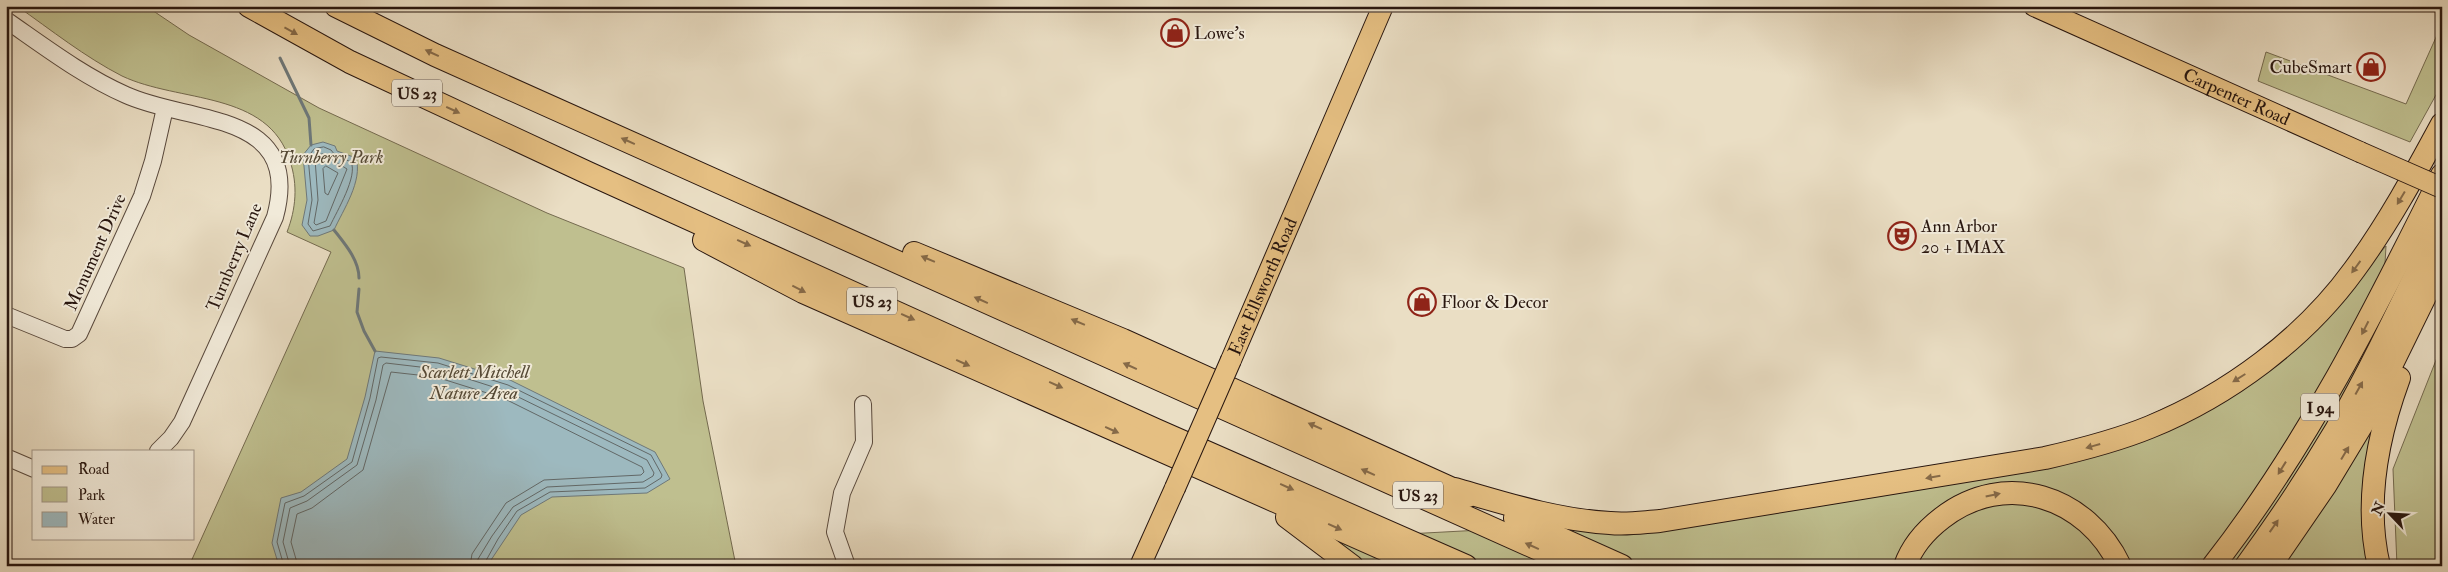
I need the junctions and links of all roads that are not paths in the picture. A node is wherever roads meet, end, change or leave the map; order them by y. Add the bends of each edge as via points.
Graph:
1 (249, 6) edge
2 (336, 6) edge
3 (1383, 6) edge
4 (2034, 6) edge
5 (8, 26) edge
6 (165, 108) junction
7 (2442, 124) edge
8 (672, 161) junction
9 (588, 173) junction
10 (2442, 175) edge
11 (2442, 188) edge
12 (2442, 220) edge
13 (2442, 263) edge
14 (6, 315) edge
15 (863, 404) dead end
16 (159, 450) edge
17 (6, 457) edge
18 (32, 468) edge
19 (1226, 480) junction
20 (1455, 489) junction
21 (847, 566) edge
22 (1140, 566) edge
23 (1352, 566) edge
24 (1422, 566) edge
25 (1466, 566) edge
26 (1576, 566) edge
27 (1622, 566) edge
28 (1904, 566) edge
29 (2120, 566) edge
30 (2213, 566) edge
31 (2246, 566) edge
32 (2270, 566) edge
33 (2379, 566) edge

1 -> 9 highway, US 23 via 350,62
8 -> 2 highway, US 23 via 435,55
3 - 22 main road, East Ellsworth Road, bridge
4 - 11 main road, Carpenter Road, bridge
5 - 6 street, Turnberry Lane via 109,88
6 - 14 street, Monument Drive via 142,196 79,334 64,340
6 - 16 street, Turnberry Lane via 239,126 256,137 271,154 279,174 280,198 191,404 171,438
7 -> 20 highway via 2384,226 2324,306 2247,373 2204,401 2150,427 2092,447 2045,458 1660,521 1612,524 1570,519 1528,512
20 -> 8 highway via 1123,340 753,185
26 -> 8 highway, US 23
9 -> 19 highway via 644,209 803,292
9 -> 25 highway, US 23 via 1156,430
10 -> 30 highway, I 94 via 2313,420 2276,479
31 -> 12 highway, I 94 via 2302,486 2337,428
32 -> 13 highway via 2363,423
13 - 33 highway via 2429,307 2386,415 2375,463 2373,508
15 - 21 street via 864,442 842,493 835,532
17 - 18 street
19 - 23 highway via 1296,522
19 -> 24 highway
20 - 27 highway
28 -> 29 highway via 1928,529 1952,510 1978,498 2003,493 2053,500 2075,512 2093,526 2111,547

